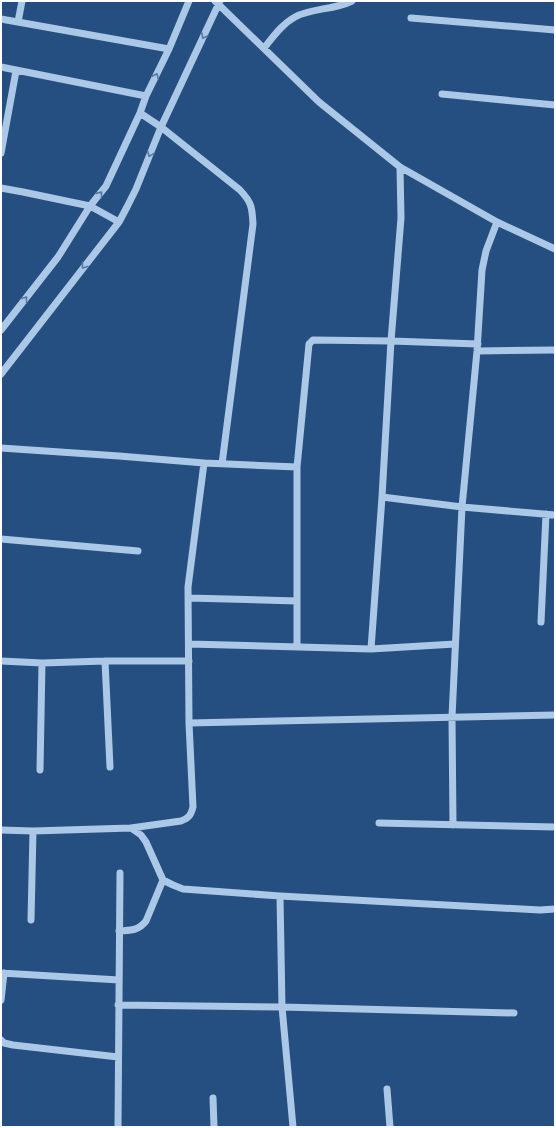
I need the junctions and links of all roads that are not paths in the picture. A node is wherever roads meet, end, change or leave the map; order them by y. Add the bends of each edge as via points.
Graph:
1 (22, 1) edge
2 (190, 1) edge
3 (352, 1) edge
4 (218, 2) edge
5 (411, 18) dead end
6 (1, 19) edge
7 (18, 22) junction
8 (555, 30) edge
9 (264, 48) junction
10 (168, 49) junction
11 (1, 67) edge
12 (16, 71) junction
13 (442, 94) dead end
14 (146, 96) junction
15 (555, 105) edge
16 (140, 113) junction
17 (161, 127) junction
18 (1, 153) edge
19 (400, 167) junction
20 (1, 188) edge
21 (90, 206) junction
22 (119, 222) junction
23 (497, 222) junction
24 (555, 249) edge
25 (1, 330) edge
26 (391, 341) junction
27 (477, 347) junction
28 (555, 350) edge
29 (2, 373) edge
30 (1, 448) edge
31 (204, 464) junction
32 (222, 464) junction
33 (297, 467) junction
34 (382, 497) junction
35 (462, 507) junction
36 (546, 514) junction
37 (555, 515) edge
38 (1, 539) edge
39 (138, 551) dead end
40 (188, 598) junction
41 (297, 601) junction
42 (541, 622) dead end
43 (189, 644) junction
44 (455, 644) junction
45 (297, 647) junction
46 (371, 649) junction
47 (1, 661) edge
48 (105, 661) junction
49 (189, 661) junction
50 (42, 662) junction
51 (555, 716) edge
52 (452, 717) junction
53 (189, 723) junction
54 (110, 767) dead end
55 (40, 770) dead end
56 (379, 823) dead end
57 (453, 825) junction
58 (131, 828) junction
59 (555, 828) edge
60 (1, 830) edge
61 (33, 831) junction
62 (120, 873) dead end
63 (163, 880) junction
64 (280, 896) junction
65 (555, 909) edge
66 (31, 920) dead end
67 (119, 931) junction
68 (2, 973) edge
69 (119, 980) junction
70 (1, 1000) edge
71 (118, 1005) junction
72 (282, 1008) junction
73 (514, 1013) dead end
74 (1, 1040) edge
75 (118, 1056) junction
76 (387, 1089) dead end
77 (213, 1098) dead end
78 (118, 1127) edge
79 (214, 1127) edge
80 (293, 1127) edge
81 (390, 1127) edge

1 - 7 street
2 - 10 street
3 - 9 street via 341,6 295,16
4 - 9 street
4 -> 17 street
5 - 8 street
6 - 7 street
7 - 10 street
9 - 19 street via 319,102
14 -> 10 street
11 - 12 street
12 - 14 street
12 - 18 street
13 - 15 street
14 - 16 street
16 - 17 street
21 -> 16 street via 106,186
17 -> 22 street via 136,189
17 - 32 street via 240,190 249,200 252,212 253,224
19 - 23 street
19 - 26 street via 402,218
20 - 21 street
21 - 22 street
25 -> 21 street via 58,257
22 -> 29 street
23 - 24 street
23 - 27 street via 483,265
26 - 27 street
26 - 33 street via 313,340 309,344
26 - 34 street
27 - 28 street
27 - 35 street
30 - 31 street
31 - 32 street
31 - 40 street via 189,572
32 - 33 street
33 - 41 street
34 - 35 street
34 - 46 street
35 - 36 street
35 - 44 street
36 - 37 street
36 - 42 street
38 - 39 street
40 - 41 street
40 - 43 street
41 - 45 street
43 - 45 street
43 - 49 street
44 - 46 street
44 - 52 street
45 - 46 street
47 - 50 street
48 - 49 street
48 - 50 street
48 - 54 street
49 - 53 street
50 - 55 street
51 - 52 street
52 - 53 street
52 - 57 street
53 - 58 street via 192,814 181,821
56 - 57 street
57 - 59 street
58 - 61 street
58 - 63 street via 146,842
60 - 61 street
61 - 66 street
62 - 67 street
63 - 64 street via 184,889
63 - 67 street via 142,926
64 - 65 street
64 - 72 street
67 - 69 street
68 - 69 street
68 - 70 street
69 - 71 street
71 - 72 street
71 - 75 street
72 - 73 street
72 - 80 street
74 - 75 street via 13,1045
75 - 78 street
76 - 81 street
77 - 79 street

